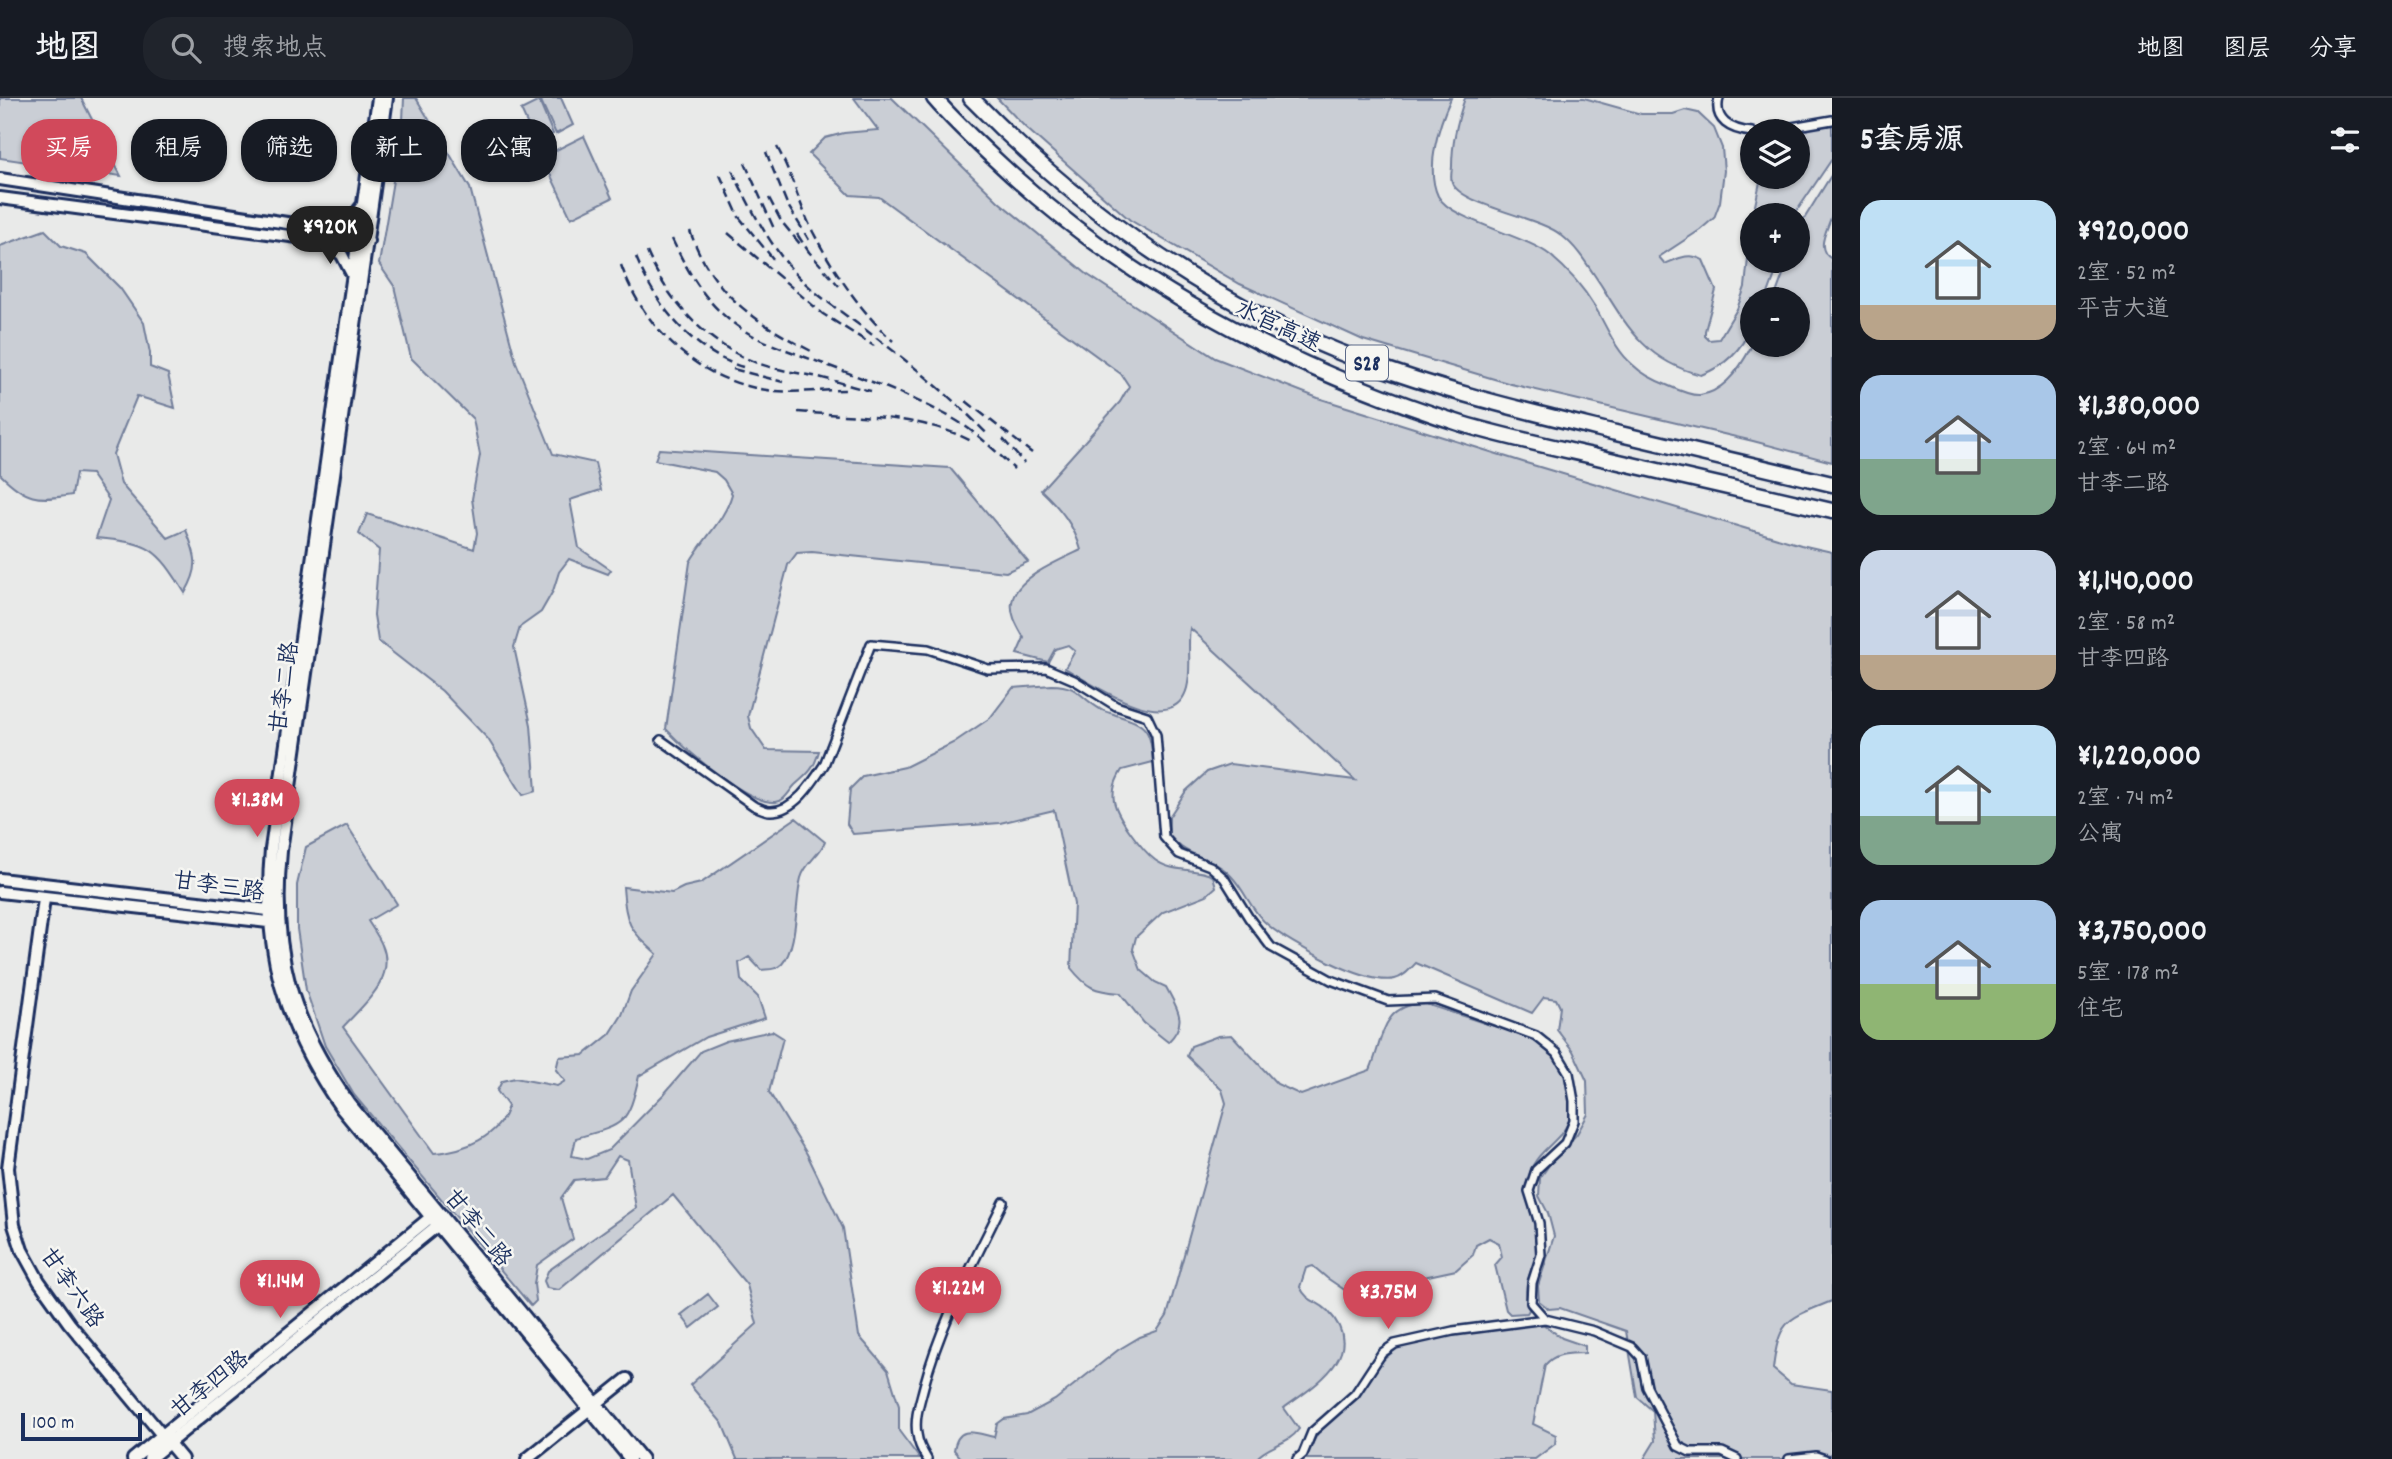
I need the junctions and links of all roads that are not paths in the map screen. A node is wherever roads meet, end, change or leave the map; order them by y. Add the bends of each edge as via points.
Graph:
1 (377, 98) edge
2 (387, 98) edge
3 (934, 98) edge
4 (971, 98) edge
5 (1719, 98) edge
6 (1832, 120) edge
7 (1810, 122) edge
8 (1740, 129) edge
9 (0, 179) edge
10 (0, 198) edge
11 (363, 202) junction
12 (328, 229) junction
13 (361, 240) junction
14 (325, 241) junction
15 (353, 277) junction
16 (1832, 484) edge
17 (1832, 511) edge
18 (661, 740) dead end
19 (0, 879) edge
20 (0, 892) edge
21 (44, 899) dead end
22 (271, 916) junction
23 (1003, 1202) dead end
24 (437, 1219) junction
25 (1545, 1319) junction
26 (627, 1379) dead end
27 (593, 1407) junction
28 (165, 1439) junction
29 (133, 1459) edge
30 (149, 1459) edge
31 (182, 1459) edge
32 (527, 1459) edge
33 (630, 1459) edge
34 (642, 1459) edge
35 (927, 1459) edge
36 (1297, 1459) edge
37 (1737, 1459) edge
38 (1789, 1459) edge
39 (1825, 1459) edge

1 - 11 main road, 甘李二路
2 - 13 main road, 甘李二路
3 - 17 highway, 水官高速 / S28 via 992,156 1086,237 1178,300 1295,360 1464,424
4 - 16 highway, 水官高速 / S28 via 1054,177 1146,249 1307,337 1469,397
5 - 8 street via 1721,120
6 - 7 street
9 - 12 main road
10 - 14 main road
11 - 12 main road via 350,221
11 - 13 main road, 甘李二路
12 - 13 main road
13 - 14 main road
13 - 15 main road, 甘李二路
13 - 22 main road, 甘李二路
14 - 15 main road via 342,255
15 - 22 main road, 甘李二路 via 271,849
18 - 25 street via 754,806 770,811 785,807 813,783 824,765 871,644 928,649 988,668 1046,668 1116,706 1147,716 1156,735 1164,836 1179,854 1210,866 1224,878 1271,947 1331,980 1388,1001 1435,999 1536,1036 1557,1053 1569,1073 1574,1121 1565,1143 1536,1170 1529,1191 1539,1223 1541,1255 1531,1303
19 - 22 main road, 甘李三路
20 - 22 main road, 甘李三路
21 - 28 main road, 甘李六路 via 8,1168 14,1226 38,1281
22 - 24 main road, 甘李二路 via 279,982 304,1049 341,1108
23 - 35 street via 933,1353 916,1415 916,1434
24 - 27 main road, 甘李二路
24 - 28 main road, 甘李四路
25 - 36 street via 1395,1344 1382,1353 1354,1394 1312,1432
25 - 37 street via 1632,1347 1641,1357 1647,1387 1678,1446 1696,1453 1722,1452
26 - 27 main road
27 - 32 main road
27 - 33 main road, 甘李二路
27 - 34 main road, 甘李二路
28 - 29 main road, 甘李四路
28 - 30 main road, 甘李四路
28 - 31 main road, 甘李六路
38 - 39 street

